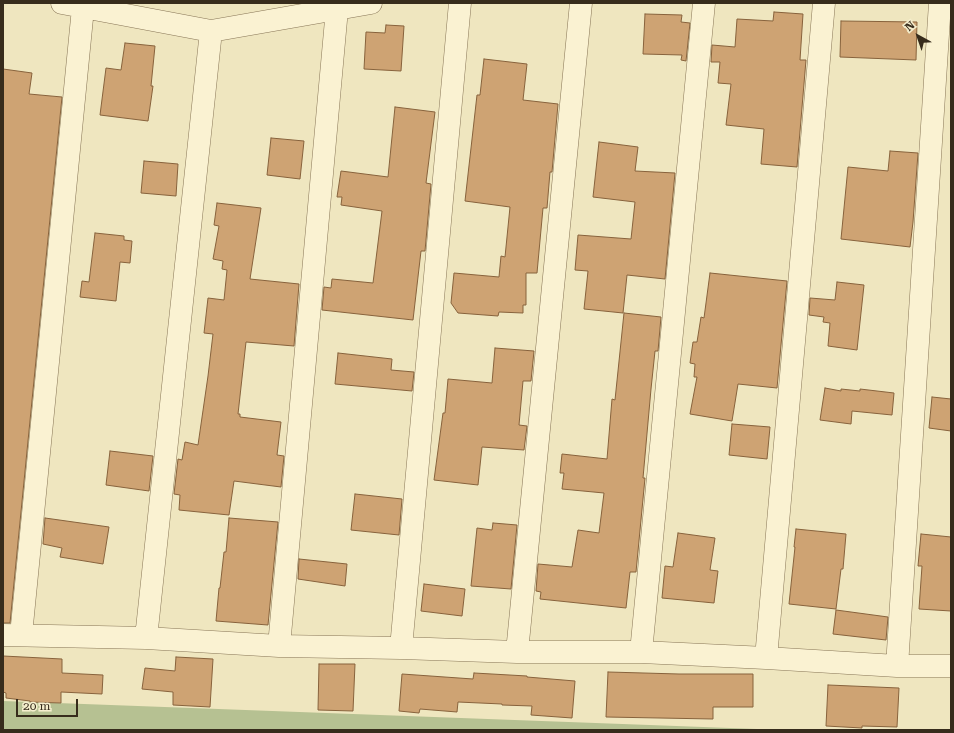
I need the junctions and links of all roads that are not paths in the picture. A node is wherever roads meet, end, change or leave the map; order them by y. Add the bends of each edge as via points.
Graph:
1 (62, 3) edge
2 (371, 3) edge
3 (460, 3) edge
4 (581, 3) edge
5 (704, 3) edge
6 (824, 3) edge
7 (940, 3) edge
8 (83, 8) junction
9 (337, 9) junction
10 (211, 31) junction
11 (12, 635) edge
12 (146, 638) junction
13 (279, 646) junction
14 (401, 648) junction
15 (517, 652) junction
16 (641, 652) junction
17 (766, 658) junction
18 (897, 666) junction
19 (951, 666) edge

1 - 8 street
2 - 9 street
3 - 14 street
4 - 15 street
5 - 16 street
6 - 17 street
7 - 18 street
8 - 10 street
8 - 11 street
9 - 10 street
9 - 13 street
10 - 12 street
11 - 12 street
12 - 13 street
13 - 14 street
14 - 15 street
15 - 16 street
16 - 17 street
17 - 18 street
18 - 19 street

